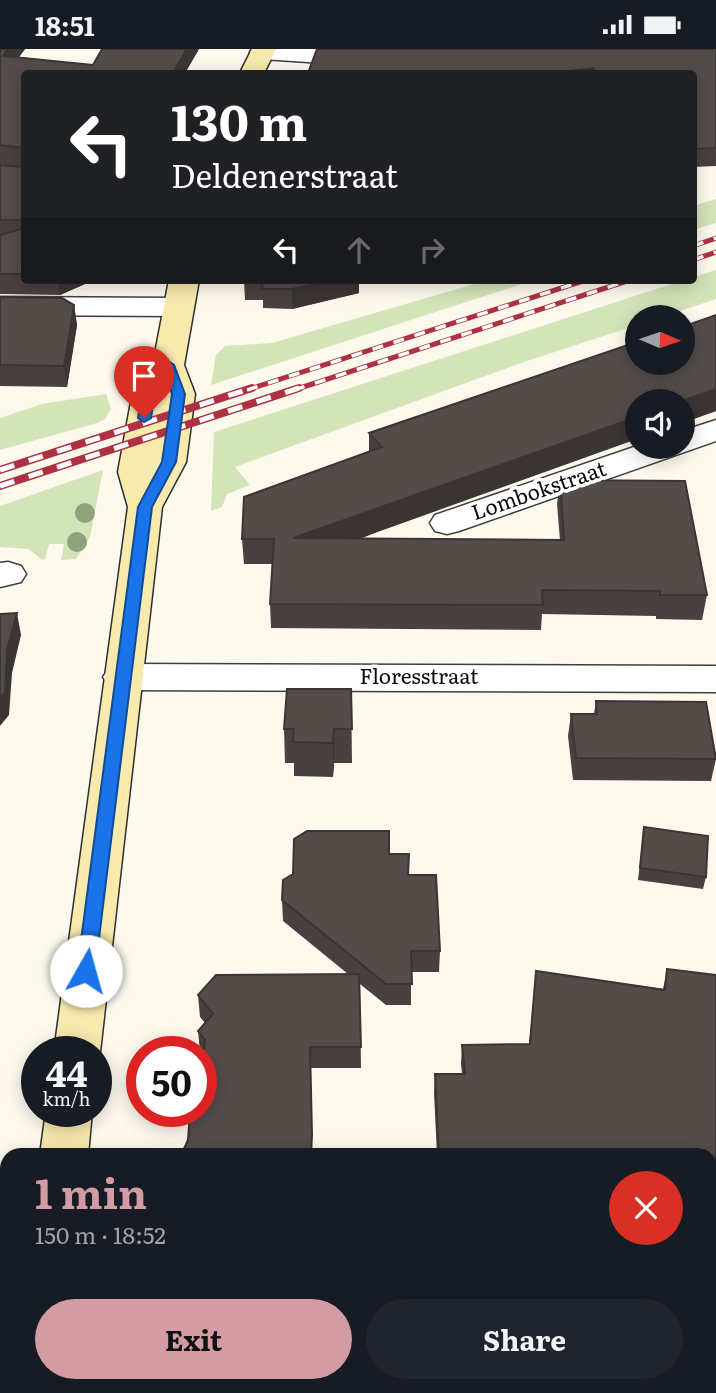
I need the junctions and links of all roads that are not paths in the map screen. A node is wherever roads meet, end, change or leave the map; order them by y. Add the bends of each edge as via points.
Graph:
1 (404, 49) edge
2 (259, 58) edge
3 (180, 293) edge
4 (0, 306) edge
5 (696, 442) edge
6 (447, 523) dead end
7 (122, 677) junction
8 (716, 679) edge
9 (79, 1036) edge
10 (67, 1127) edge
11 (65, 1148) edge

1 - 2 street via 338,57
3 - 4 street
3 - 7 main road via 168,365 179,394 169,462 145,507
5 - 6 street, Lombokstraat
7 - 8 street, Floresstraat
7 - 9 main road
10 - 11 main road

